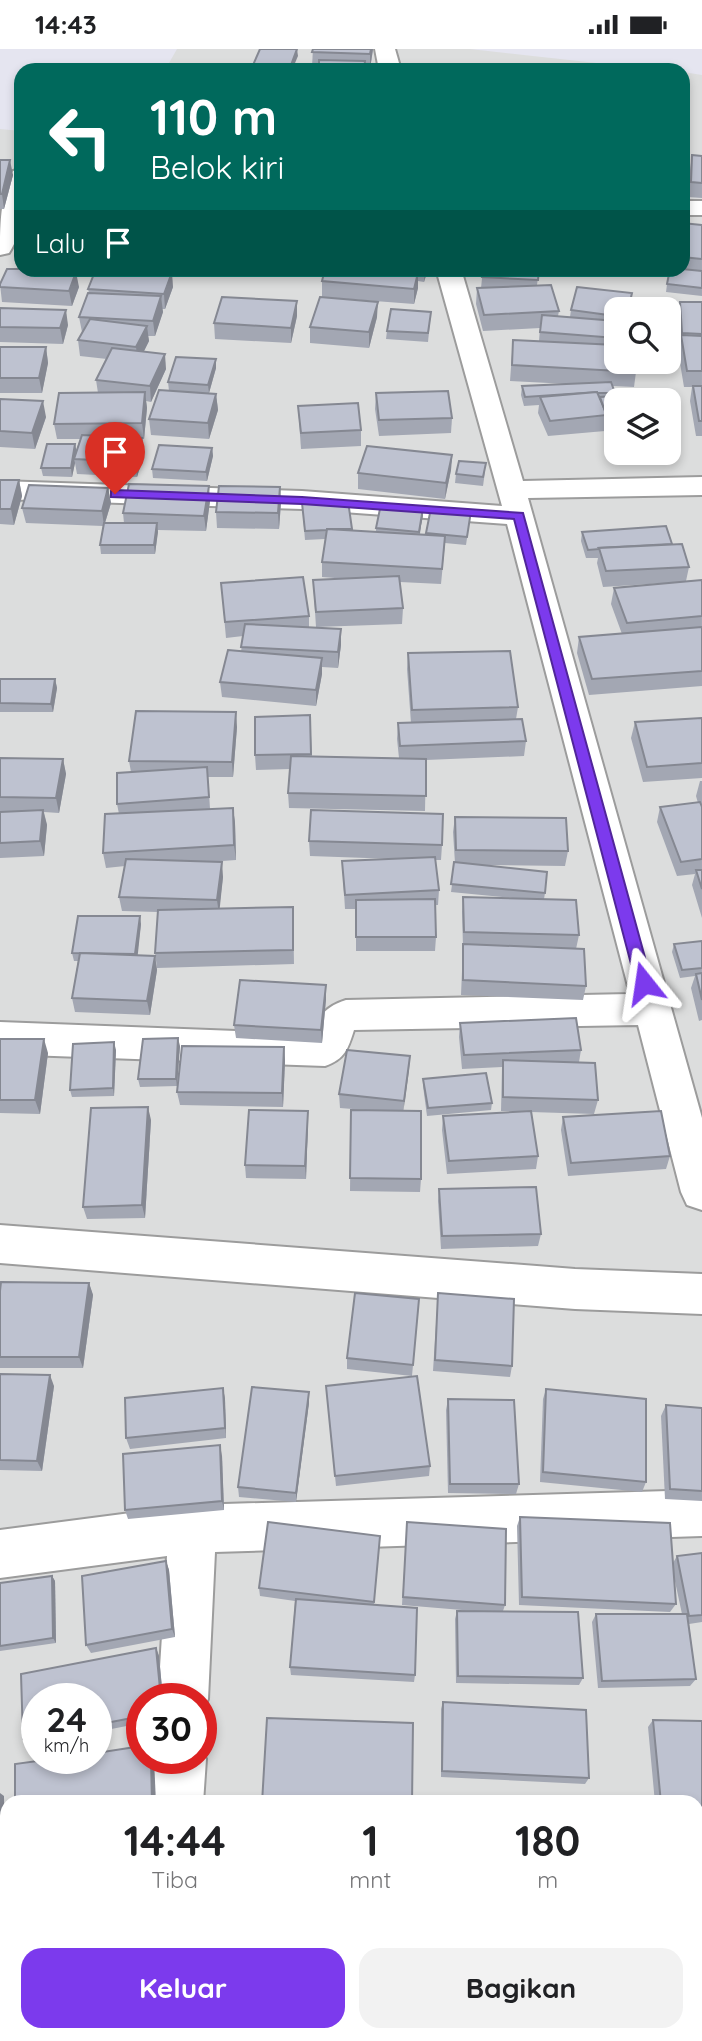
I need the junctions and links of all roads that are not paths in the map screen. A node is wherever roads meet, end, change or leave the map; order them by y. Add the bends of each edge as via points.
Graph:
1 (14, 200) edge
2 (0, 248) edge
3 (449, 277) edge
4 (702, 487) edge
5 (0, 490) edge
6 (515, 503) junction
7 (651, 1009) junction
8 (0, 1038) edge
9 (702, 1192) edge
10 (0, 1244) edge
11 (702, 1294) edge
12 (702, 1513) edge
13 (192, 1529) junction
14 (0, 1554) edge
15 (184, 1683) edge
16 (179, 1774) edge
17 (178, 1795) edge

1 - 2 street
3 - 6 street
4 - 6 street
5 - 6 street
6 - 7 street
7 - 8 street via 346,1015 335,1024 332,1043 325,1050
7 - 9 street
10 - 11 street via 575,1289
12 - 13 street
13 - 14 street
13 - 15 street
16 - 17 street

